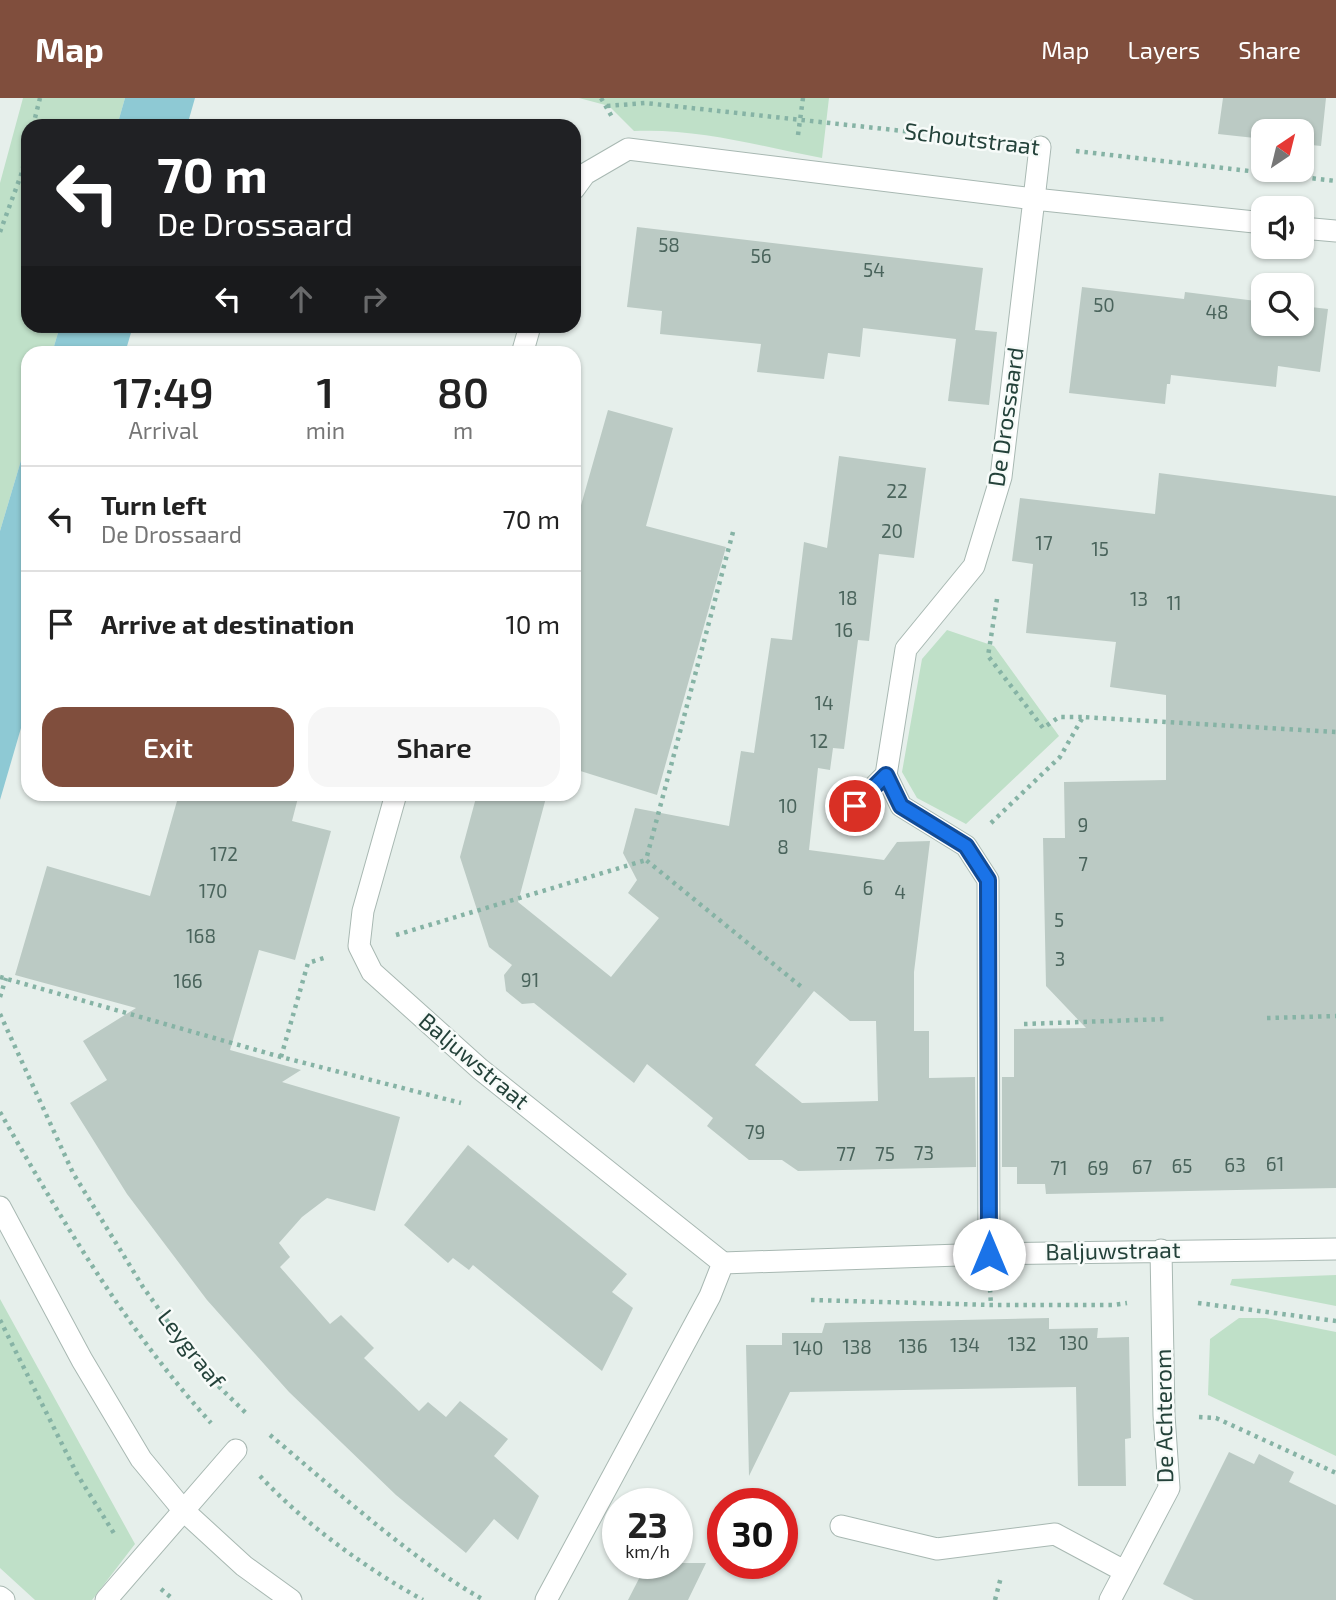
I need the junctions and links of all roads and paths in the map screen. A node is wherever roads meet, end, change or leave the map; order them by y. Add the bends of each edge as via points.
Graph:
1 (40, 98) edge
2 (607, 106) dead end
3 (35, 119) edge
4 (1040, 146) junction
5 (21, 175) edge
6 (581, 179) edge
7 (1336, 181) edge
8 (1034, 199) junction
9 (1251, 222) edge
10 (1314, 229) edge
11 (1336, 231) edge
12 (0, 232) edge
13 (733, 533) dead end
14 (974, 566) junction
15 (1083, 718) junction
16 (1336, 732) edge
17 (886, 775) junction
18 (394, 801) edge
19 (855, 806) dead end
20 (966, 846) junction
21 (646, 860) junction
22 (359, 946) junction
23 (3, 977) edge
24 (804, 989) dead end
25 (0, 997) edge
26 (0, 1014) edge
27 (1336, 1016) edge
28 (1267, 1018) dead end
29 (1166, 1019) dead end
30 (989, 1025) junction
31 (281, 1057) junction
32 (470, 1105) dead end
33 (0, 1112) edge
34 (0, 1208) edge
35 (1336, 1249) edge
36 (1161, 1251) junction
37 (989, 1254) junction
38 (723, 1263) junction
39 (1162, 1298) junction
40 (803, 1299) dead end
41 (0, 1320) edge
42 (1336, 1321) edge
43 (1164, 1415) junction
44 (251, 1418) dead end
45 (260, 1426) dead end
46 (236, 1450) junction
47 (1336, 1473) edge
48 (184, 1511) junction
49 (841, 1526) dead end
50 (135, 1567) junction
51 (1124, 1571) junction
52 (106, 1600) edge
53 (174, 1600) edge
54 (291, 1600) edge
55 (423, 1600) edge
56 (484, 1600) edge
57 (546, 1600) edge
58 (1110, 1600) edge

1 - 3 path
2 - 4 path, Schoutstraat via 645,103
4 - 7 path, Schoutstraat
4 - 8 street, De Drossaard
5 - 12 path
6 - 8 street via 628,149
8 - 9 street
8 - 14 street, De Drossaard via 1001,477
10 - 11 street
13 - 21 path
14 - 15 path via 999,583 988,656 1043,728 1059,717
14 - 17 street, De Drossaard via 906,649
15 - 16 path
15 - 20 path via 1060,757
17 - 19 street
17 - 20 street via 901,806
18 - 22 street via 363,911
20 - 30 street via 988,880
21 - 22 path
21 - 24 path
22 - 31 path via 308,963
22 - 38 street, Baljuwstraat via 372,972 480,1069
23 - 25 path
23 - 31 path
26 - 44 path, Leygraaf via 73,1173 204,1372
27 - 28 path
29 - 30 path
30 - 37 street
31 - 32 path
33 - 46 path via 100,1279 177,1385
34 - 48 street via 141,1459
35 - 36 street, Baljuwstraat
36 - 37 street, Baljuwstraat
36 - 39 street, De Achterom
37 - 38 street, Baljuwstraat
38 - 57 street via 710,1296
39 - 40 path via 1113,1306
39 - 42 path
39 - 43 street, De Achterom
41 - 50 path via 77,1474
43 - 47 path via 1216,1418
43 - 51 street, De Achterom via 1169,1488
45 - 56 path via 372,1520
46 - 48 street
46 - 55 path via 332,1540
48 - 50 street
48 - 54 street via 244,1566
49 - 51 street via 937,1549 1055,1534
50 - 52 street
50 - 53 path
51 - 58 street, De Achterom

